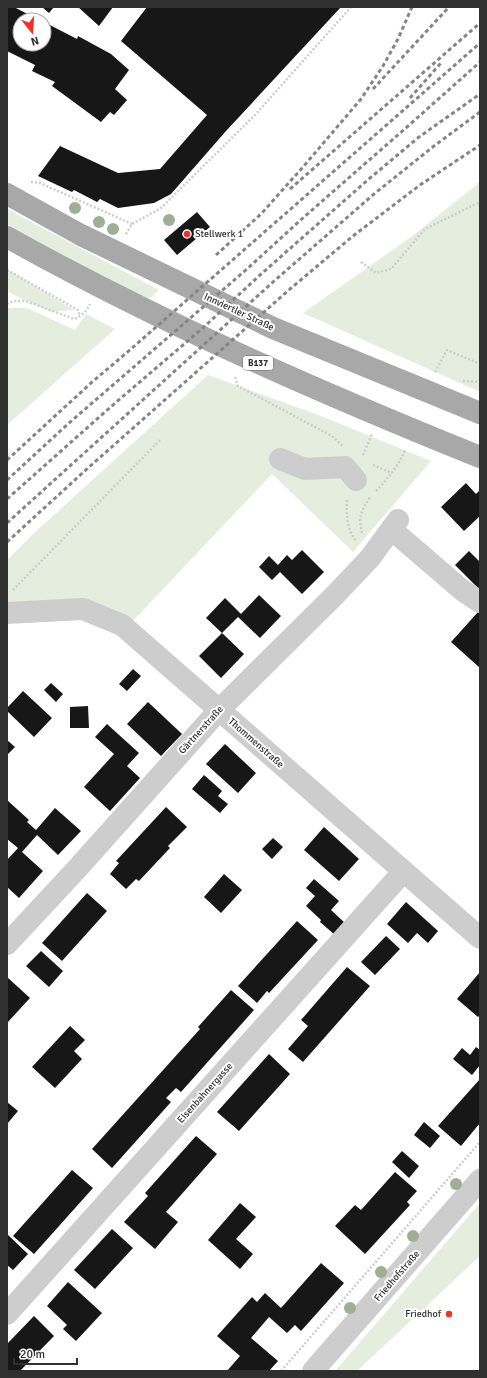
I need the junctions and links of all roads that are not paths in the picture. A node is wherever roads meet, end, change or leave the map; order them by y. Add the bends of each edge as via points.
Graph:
1 (7, 194) edge
2 (7, 237) edge
3 (480, 413) edge
4 (480, 457) edge
5 (280, 459) dead end
6 (358, 470) road end
7 (480, 602) edge
8 (7, 613) edge
9 (219, 710) junction
10 (403, 872) junction
11 (480, 938) edge
12 (7, 944) edge
13 (480, 1180) edge
14 (7, 1314) edge
15 (313, 1371) edge

1 - 3 main road, Innviertler Straße via 81,235 273,328
2 - 4 main road, B137 via 72,274 244,358
5 - 6 street via 306,470 345,467
7 - 9 street, Gärtnerstraße via 462,590 395,524 370,558
8 - 9 street, Thommenstraße via 82,609 122,625
9 - 10 street, Thommenstraße
9 - 12 street, Gärtnerstraße
10 - 11 street, Thommenstraße
10 - 14 street, Eisenbahnergasse
13 - 15 street, Friedhofstraße

